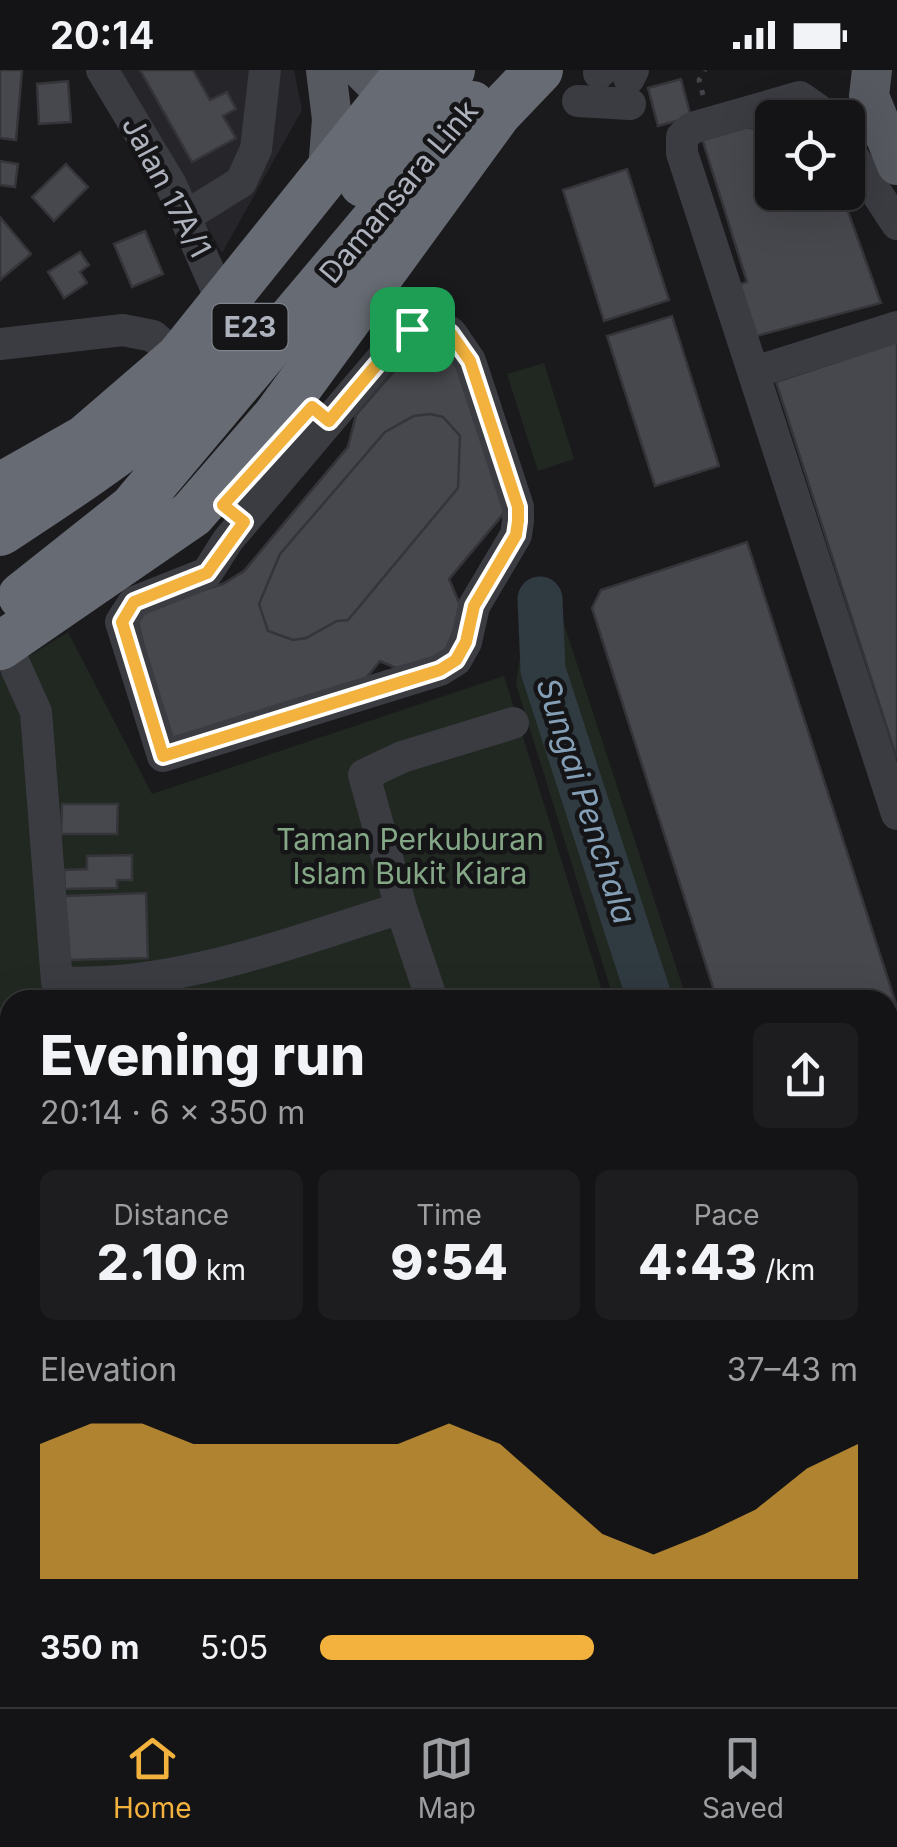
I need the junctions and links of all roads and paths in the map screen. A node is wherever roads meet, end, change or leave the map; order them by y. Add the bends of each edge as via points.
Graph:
1 (102, 70) edge
2 (265, 70) edge
3 (326, 70) edge
4 (451, 70) edge
5 (506, 70) edge
6 (539, 70) edge
7 (872, 70) edge
8 (391, 73) edge
9 (619, 79) edge
10 (578, 101) dead end
11 (755, 109) edge
12 (874, 160) edge
13 (328, 170) junction
14 (186, 216) junction
15 (897, 224) edge
16 (386, 269) junction
17 (224, 306) junction
18 (897, 327) edge
19 (0, 344) edge
20 (179, 358) junction
21 (755, 372) junction
22 (320, 414) junction
23 (169, 469) junction
24 (0, 487) edge
25 (233, 513) junction
26 (0, 532) edge
27 (0, 585) edge
28 (84, 588) junction
29 (2, 634) edge
30 (513, 724) dead end
31 (897, 814) edge
32 (401, 908) junction
33 (57, 990) edge
34 (62, 990) edge
35 (429, 990) edge

1 - 14 street, Jalan 17A/1
2 - 14 street via 256,150 241,182
3 - 13 main road via 332,119
4 - 26 highway, Damansara Link / E23 via 276,298 197,387 126,450
5 - 23 highway, Damansara Link / E23 via 437,143
6 - 16 highway via 498,114
7 - 12 main road
8 - 13 highway
9 - 10 street
11 - 21 street via 682,137
12 - 15 street
13 - 17 highway
14 - 17 street, Jalan 17A/1
16 - 22 street
16 - 28 highway via 277,416 192,514
17 - 20 highway
18 - 21 street
19 - 20 street via 123,330 153,336
20 - 24 highway via 85,439
21 - 31 street
22 - 25 street
22 - 25 street via 412,329 442,326 470,361 518,521 474,606 456,660 163,756 122,622 124,610 207,573
23 - 27 highway
23 - 29 highway, Damansara Link / E23
25 - 28 street
28 - 29 highway
29 - 33 street via 36,712
30 - 32 street via 402,756 364,775
32 - 34 street via 195,968
32 - 35 street

